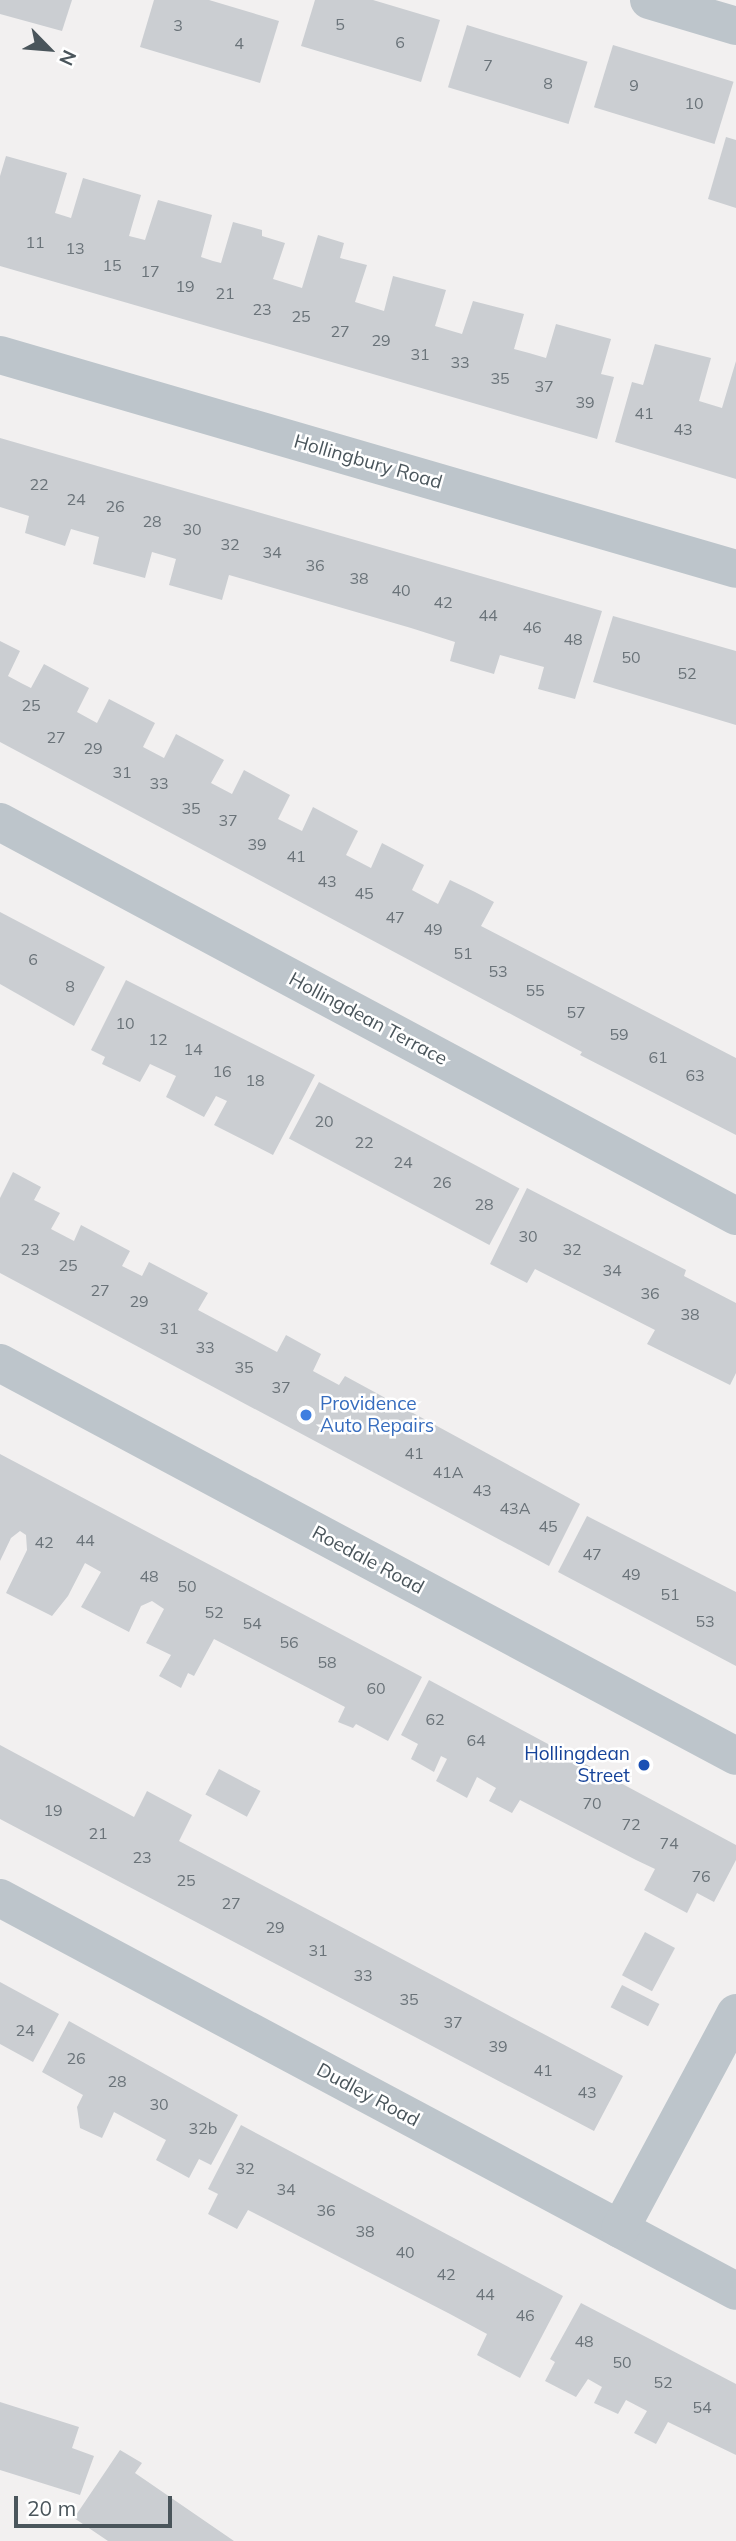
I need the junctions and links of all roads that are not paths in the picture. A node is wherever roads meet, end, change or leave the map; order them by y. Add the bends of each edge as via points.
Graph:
1 (649, 0) edge
2 (736, 26) edge
3 (0, 355) edge
4 (736, 569) edge
5 (0, 822) edge
6 (736, 1216) edge
7 (0, 1363) edge
8 (736, 1756) edge
9 (0, 1898) edge
10 (736, 2013) edge
11 (620, 2229) junction
12 (736, 2291) edge

1 - 2 street
3 - 4 street, Hollingbury Road
5 - 6 street, Hollingdean Terrace
7 - 8 street, Roedale Road
9 - 11 street, Dudley Road
10 - 11 street
11 - 12 street, Dudley Road

